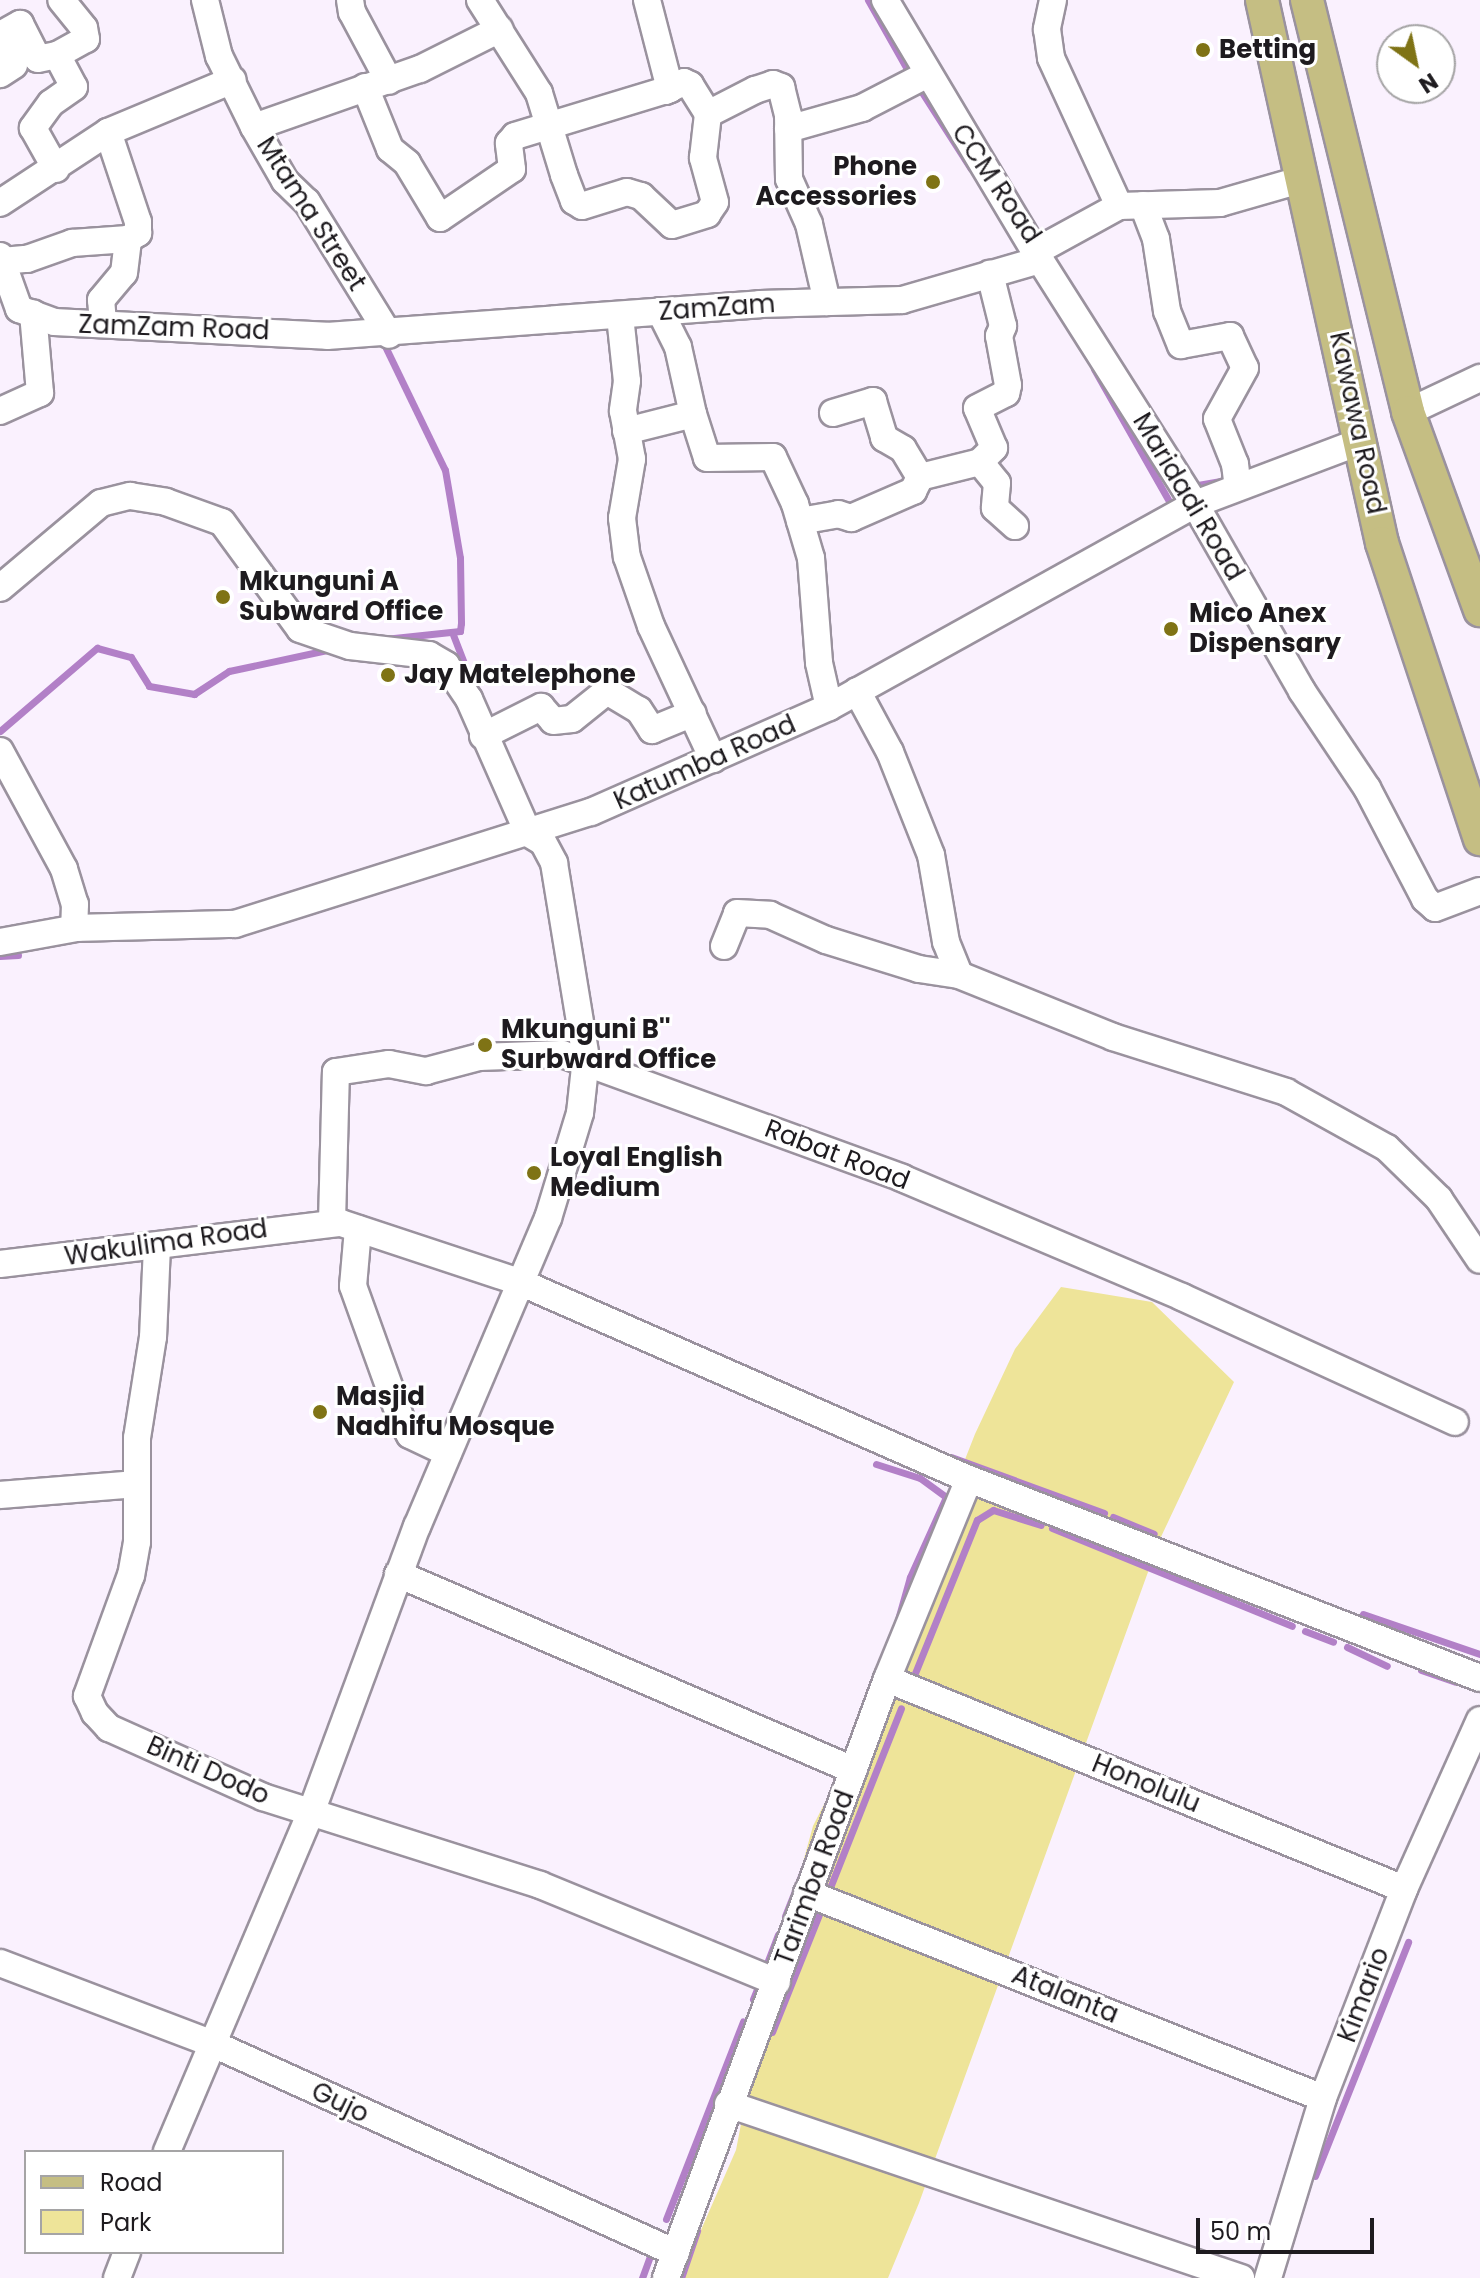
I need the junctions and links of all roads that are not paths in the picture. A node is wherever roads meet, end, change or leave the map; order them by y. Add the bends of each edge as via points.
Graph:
1 (61, 0) edge
2 (205, 0) edge
3 (350, 0) edge
4 (480, 0) edge
5 (647, 0) edge
6 (885, 0) edge
7 (1053, 0) edge
8 (1262, 0) edge
9 (1307, 0) edge
10 (500, 29) junction
11 (0, 37) edge
12 (57, 55) junction
13 (0, 74) edge
14 (926, 75) junction
15 (233, 80) junction
16 (377, 84) junction
17 (670, 89) junction
18 (708, 114) junction
19 (552, 123) junction
20 (254, 127) junction
21 (788, 129) junction
22 (108, 132) junction
23 (56, 169) junction
24 (1303, 179) junction
25 (0, 203) edge
26 (1131, 206) junction
27 (128, 239) junction
28 (1038, 256) junction
29 (2, 265) edge
30 (990, 274) junction
31 (827, 302) junction
32 (660, 311) junction
33 (33, 313) junction
34 (620, 316) junction
35 (103, 322) junction
36 (389, 335) junction
37 (1480, 378) edge
38 (0, 411) edge
39 (1408, 412) junction
40 (833, 413) dead end
41 (693, 414) junction
42 (626, 431) junction
43 (1362, 441) junction
44 (980, 462) junction
45 (920, 477) junction
46 (1238, 487) junction
47 (1195, 504) junction
48 (800, 521) junction
49 (1015, 526) dead end
50 (0, 588) edge
51 (1480, 610) edge
52 (857, 691) junction
53 (829, 707) junction
54 (693, 713) junction
55 (483, 736) junction
56 (0, 751) edge
57 (713, 759) junction
58 (1480, 839) edge
59 (538, 840) junction
60 (1480, 891) edge
61 (74, 928) junction
62 (0, 942) edge
63 (724, 946) dead end
64 (959, 975) junction
65 (586, 1058) junction
66 (332, 1222) junction
67 (358, 1229) junction
68 (157, 1246) junction
69 (1480, 1260) edge
70 (0, 1264) edge
71 (522, 1283) junction
72 (1455, 1422) dead end
73 (448, 1453) junction
74 (969, 1479) junction
75 (137, 1484) junction
76 (0, 1495) edge
77 (398, 1574) junction
78 (1480, 1678) edge
79 (887, 1679) junction
80 (1480, 1720) edge
81 (854, 1770) junction
82 (311, 1812) junction
83 (1404, 1889) junction
84 (807, 1893) junction
85 (0, 1963) edge
86 (777, 1982) junction
87 (211, 2043) junction
88 (1323, 2098) junction
89 (728, 2104) junction
90 (168, 2150) edge
91 (676, 2253) junction
92 (126, 2254) edge
93 (117, 2278) edge
94 (666, 2278) edge
95 (1241, 2278) edge
96 (1268, 2278) edge

1 - 12 street via 84,28 86,39
2 - 15 street, Mtama Street via 219,56
3 - 16 street
4 - 10 street
5 - 17 street
6 - 14 street, CCM Road
7 - 26 street via 1047,29 1051,58
8 - 24 main road, Kawawa Road
9 - 39 main road, Kawawa Road
10 - 16 street
10 - 19 street
11 - 12 street via 20,24 38,59
11 - 13 street via 14,65
12 - 23 street via 74,87 51,103 33,128
14 - 21 street via 862,108
14 - 28 street, CCM Road
15 - 20 street, Mtama Street
15 - 22 street
16 - 19 street via 390,149 407,163 440,218 512,169 510,139
16 - 20 street
17 - 18 street via 690,85
17 - 19 street
18 - 19 street via 703,158 715,202 707,214 672,225 635,193 582,206 574,201
18 - 21 street via 773,84 781,87 786,101
20 - 36 street, Mtama Street
21 - 31 street via 789,179 809,224
22 - 23 street
22 - 27 street via 135,202 138,233
23 - 25 street
24 - 26 street, CCM Road via 1220,203
24 - 43 main road, Kawawa Road
26 - 28 street, CCM Road
26 - 46 street via 1156,239 1167,311 1181,345 1230,336 1245,368 1217,419
27 - 29 street via 72,243
27 - 35 street via 124,273 101,300
28 - 30 street, ZamZam
28 - 47 street, Maridadi Road
29 - 33 street via 12,300
30 - 31 street, ZamZam via 902,300
30 - 44 street via 1003,326 999,336 1008,385 1006,393 977,408 994,448
31 - 32 street, ZamZam
32 - 34 street, ZamZam
32 - 41 street via 678,347
33 - 35 street, ZamZam Road via 65,324
33 - 38 street via 40,393
34 - 36 street, ZamZam
34 - 42 street
35 - 36 street, ZamZam Road
37 - 39 street
39 - 51 main road, Kawawa Road
40 - 45 street via 873,401 884,438 903,449
41 - 42 street
41 - 48 street via 707,458 773,457
42 - 54 street via 632,459 622,518 627,557 651,626
43 - 46 street, Katumba Road
43 - 58 main road, Kawawa Road via 1382,543
44 - 45 street
44 - 49 street via 997,483 995,508
45 - 48 street via 913,491 859,515
46 - 47 street, Katumba Road
47 - 52 street, Katumba Road
47 - 60 street, Maridadi Road via 1289,669 1367,788 1425,899 1435,908
48 - 53 street via 811,558 819,663
50 - 55 street via 85,515 115,497 189,507 222,522 234,535 300,629 350,646 429,655 446,665 469,699
52 - 53 street, Katumba Road
52 - 64 street via 890,752 931,855 946,942
53 - 57 street, Katumba Road
54 - 55 street via 652,730 639,710 607,691 567,721 553,721 541,707
54 - 57 street
55 - 59 street
56 - 61 street via 64,869 75,904
57 - 59 street, Katumba Road
59 - 61 street, Katumba Road via 235,924
59 - 65 street via 565,912
61 - 62 street, Katumba Road
63 - 64 street via 737,913 770,915 903,965
64 - 69 street via 1066,1020 1286,1092 1326,1111 1387,1148 1417,1175
65 - 66 street, Rabat Road via 527,1054 479,1057 426,1071 389,1064 336,1072
65 - 71 street via 567,1168
65 - 72 street, Rabat Road via 902,1178 1182,1297
66 - 67 street
66 - 68 street, Wakulima Road
67 - 71 street
67 - 73 street via 353,1286 401,1419 410,1435
68 - 70 street, Wakulima Road
68 - 75 street, Binti Dodo
71 - 73 street
71 - 74 street
73 - 77 street
74 - 78 street
74 - 79 street, Tarimba Road
75 - 76 street
75 - 82 street, Binti Dodo via 131,1575 87,1696 95,1713 109,1728
77 - 81 street
77 - 82 street
79 - 81 street, Tarimba Road
79 - 83 street, Honolulu
80 - 83 street, Kimario
81 - 84 street, Tarimba Road
82 - 86 street, Binti Dodo via 540,1885
82 - 87 street
83 - 88 street, Kimario
84 - 86 street, Tarimba Road
84 - 88 street, Atalanta
85 - 87 street, Gujo
86 - 89 street, Tarimba Road
87 - 90 street
87 - 91 street, Gujo
88 - 96 street, Kimario
89 - 91 street, Tarimba Road
89 - 95 street
91 - 94 street, Tarimba Road
92 - 93 street

